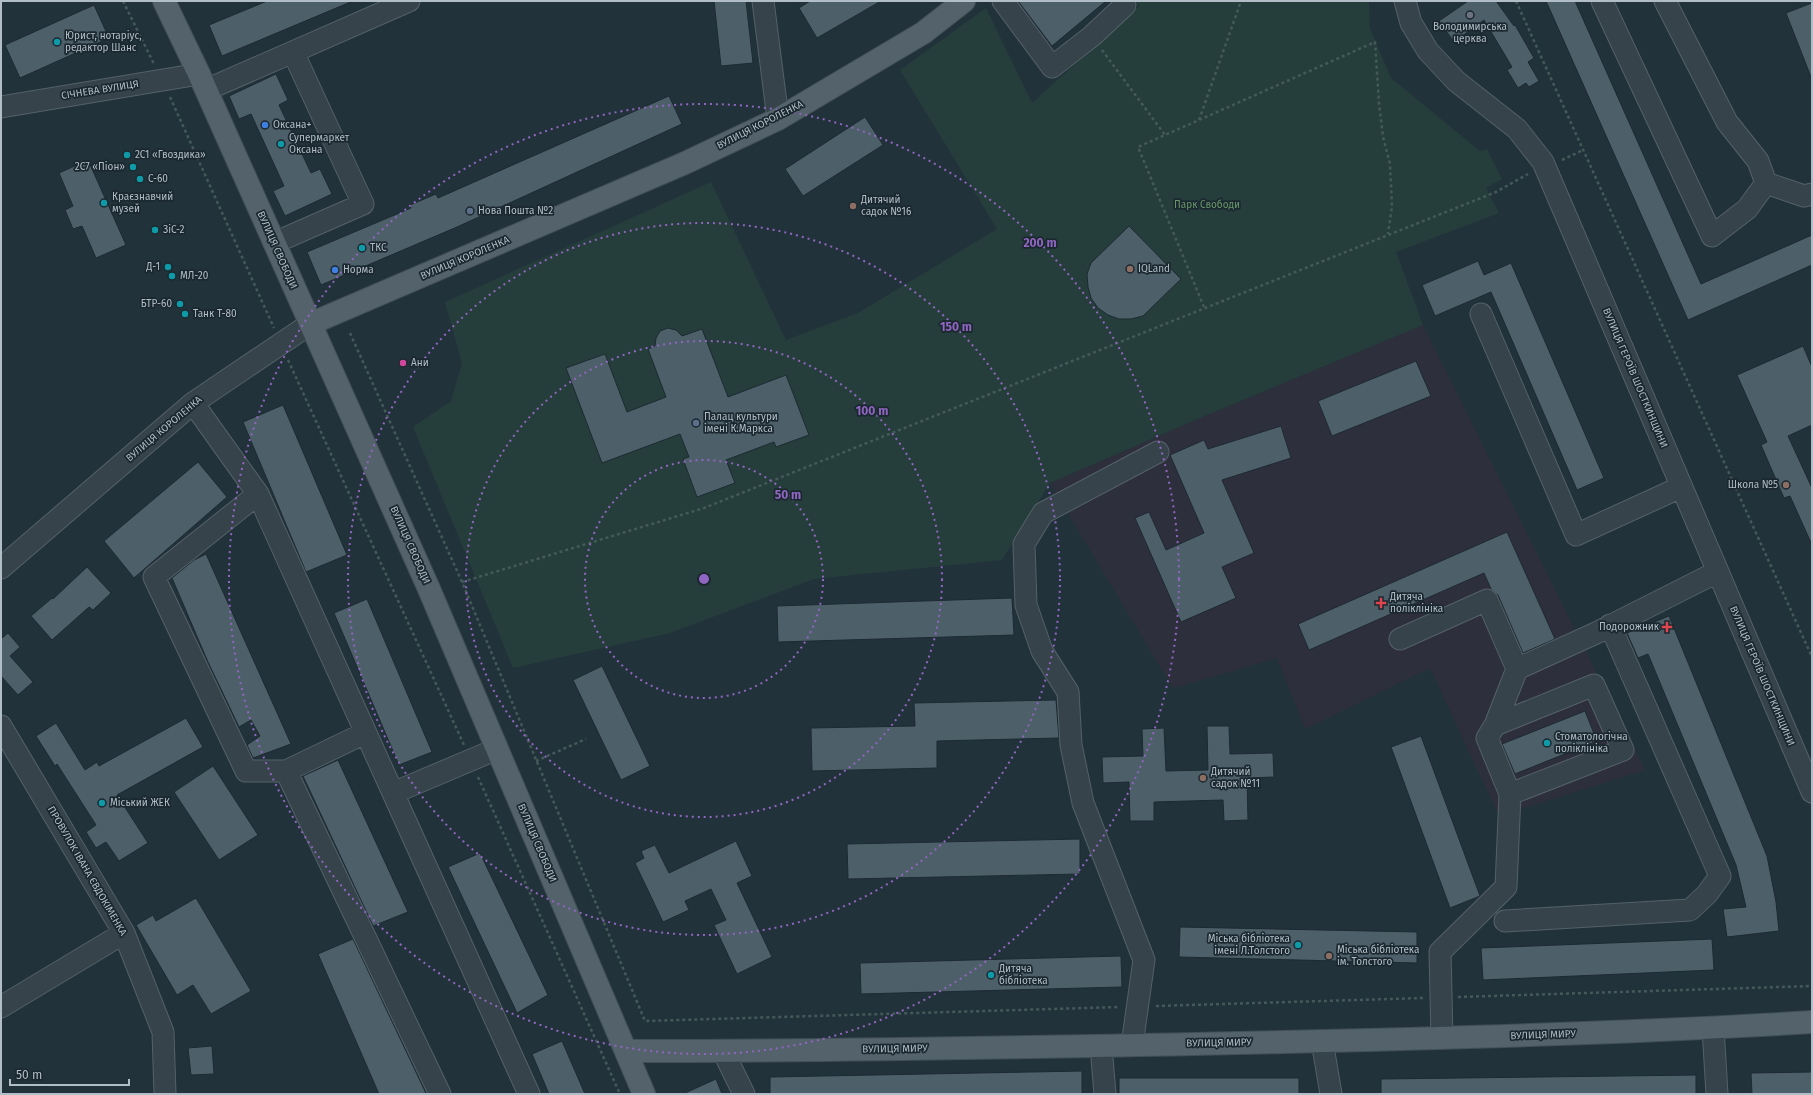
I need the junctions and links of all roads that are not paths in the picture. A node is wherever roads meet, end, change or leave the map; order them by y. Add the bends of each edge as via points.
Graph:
1 (164, 1) edge
2 (409, 1) edge
3 (763, 1) edge
4 (964, 1) edge
5 (1003, 1) edge
6 (1122, 1) edge
7 (1406, 1) edge
8 (1602, 1) edge
9 (1664, 1) edge
10 (293, 52) junction
11 (202, 82) junction
12 (1, 106) edge
13 (778, 119) junction
14 (1766, 183) junction
15 (1812, 194) edge
16 (274, 244) junction
17 (1481, 314) dead end
18 (310, 324) junction
19 (193, 403) junction
20 (1158, 452) dead end
21 (1681, 487) junction
22 (258, 494) junction
23 (1, 568) edge
24 (1717, 572) junction
25 (1610, 625) junction
26 (1400, 639) dead end
27 (1517, 669) junction
28 (1495, 725) junction
29 (1, 726) edge
30 (365, 732) junction
31 (497, 748) junction
32 (286, 771) junction
33 (1812, 792) edge
34 (393, 794) junction
35 (1510, 794) junction
36 (1505, 921) dead end
37 (124, 933) junction
38 (1, 1008) edge
39 (1812, 1022) edge
40 (1713, 1028) junction
41 (1442, 1038) junction
42 (1322, 1041) junction
43 (1132, 1045) junction
44 (1101, 1046) junction
45 (626, 1051) junction
46 (723, 1051) junction
47 (523, 1092) edge
48 (165, 1094) edge
49 (440, 1094) edge
50 (644, 1094) edge
51 (744, 1094) edge
52 (1105, 1094) edge
53 (1331, 1094) edge
54 (1716, 1094) edge

1 - 11 main road, ВУЛИЦЯ СВОБОДИ
2 - 10 street, СІЧНЕВА ВУЛИЦЯ
3 - 13 street
4 - 13 main road, ВУЛИЦЯ КОРОЛЕНКА via 923,33
5 - 6 street via 1052,67 1092,36 1125,5
7 - 21 street, ВУЛИЦЯ ГЕРОЇВ ШОСТКИНЩИНИ via 1410,23 1428,51 1456,81 1517,129 1543,162
8 - 14 street via 1712,236 1747,209
9 - 14 street via 1727,122 1758,161
10 - 11 street, СІЧНЕВА ВУЛИЦЯ
10 - 16 street via 364,204
11 - 12 street, СІЧНЕВА ВУЛИЦЯ via 162,80
11 - 16 main road, ВУЛИЦЯ СВОБОДИ
13 - 18 main road, ВУЛИЦЯ КОРОЛЕНКА via 685,163
14 - 15 street via 1804,196
16 - 18 main road, ВУЛИЦЯ СВОБОДИ
17 - 21 street via 1576,535
18 - 19 street, ВУЛИЦЯ КОРОЛЕНКА
18 - 31 main road, ВУЛИЦЯ СВОБОДИ
19 - 22 street
19 - 23 street, ВУЛИЦЯ КОРОЛЕНКА
20 - 43 street via 1043,513 1024,544 1026,605 1042,651 1068,692 1071,745 1083,803 1144,960
21 - 24 street, ВУЛИЦЯ ГЕРОЇВ ШОСТКИНЩИНИ
22 - 30 street
22 - 32 street via 154,577 246,771
24 - 25 street
24 - 33 street, ВУЛИЦЯ ГЕРОЇВ ШОСТКИНЩИНИ
25 - 27 street
25 - 36 street via 1720,876 1707,894 1690,910
26 - 27 street via 1487,600
27 - 28 street
28 - 35 street via 1487,738
28 - 35 street via 1594,685 1623,750
29 - 37 street, ПРОВУЛОК ІВАНА ЄВДОКІМЕНКА
30 - 32 street
30 - 34 street
31 - 34 street
31 - 45 main road, ВУЛИЦЯ СВОБОДИ
32 - 49 street
34 - 47 street
35 - 41 street via 1506,887 1440,952
37 - 38 street
37 - 48 street, ПРОВУЛОК ІВАНА ЄВДОКІМЕНКА via 162,1032
39 - 40 main road, ВУЛИЦЯ МИРУ
40 - 41 main road, ВУЛИЦЯ МИРУ
40 - 54 street
41 - 42 main road, ВУЛИЦЯ МИРУ
42 - 43 main road, ВУЛИЦЯ МИРУ
42 - 53 street
43 - 44 main road, ВУЛИЦЯ МИРУ
44 - 46 main road, ВУЛИЦЯ МИРУ
44 - 52 street
45 - 46 main road, ВУЛИЦЯ МИРУ
45 - 50 main road, ВУЛИЦЯ СВОБОДИ
46 - 51 street

